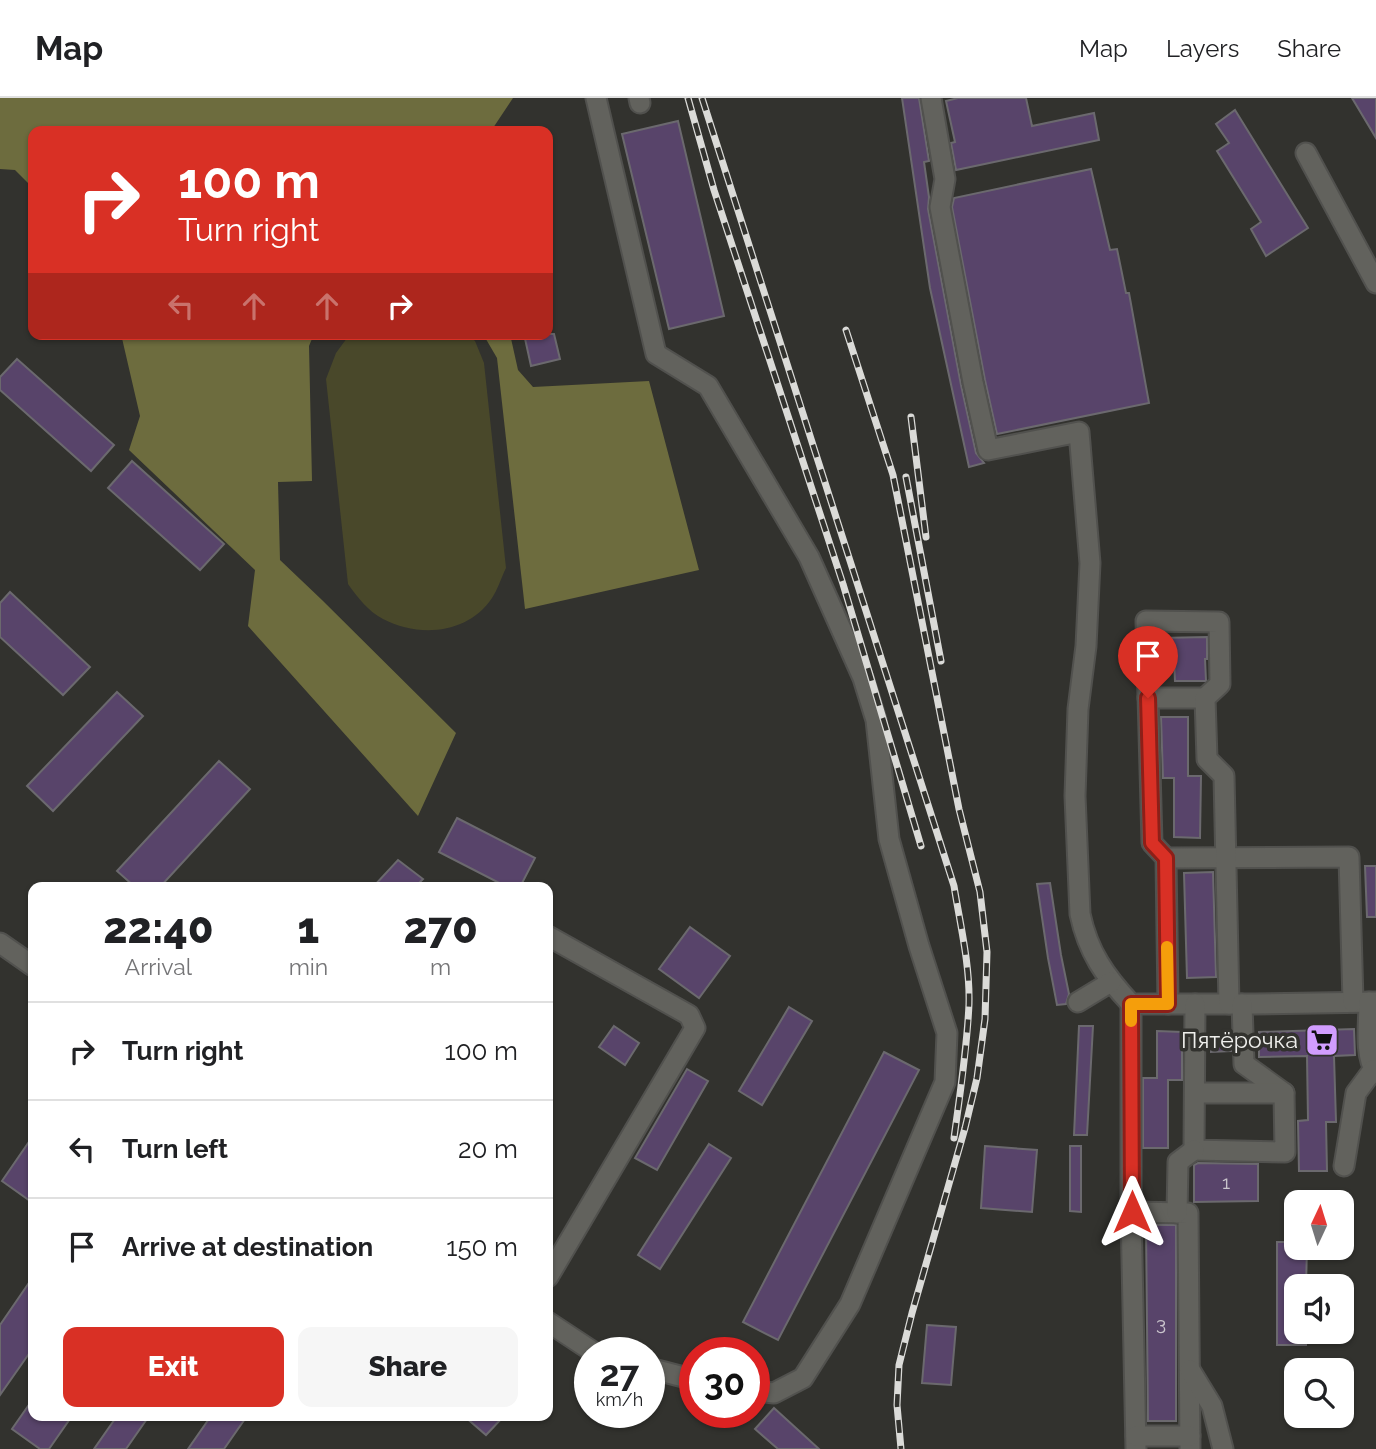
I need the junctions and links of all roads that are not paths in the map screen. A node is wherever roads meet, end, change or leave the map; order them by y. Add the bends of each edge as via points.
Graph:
1 (596, 98) edge
2 (931, 98) edge
3 (1306, 153) dead end
4 (1376, 283) edge
5 (1148, 698) junction
6 (1205, 698) junction
7 (1166, 858) junction
8 (1226, 858) junction
9 (553, 939) edge
10 (0, 943) edge
11 (28, 963) edge
12 (1111, 982) junction
13 (1078, 1002) dead end
14 (1366, 1002) edge
15 (1131, 1004) junction
16 (1168, 1004) junction
17 (1195, 1004) junction
18 (1236, 1004) junction
19 (1375, 1072) edge
20 (1195, 1093) junction
21 (1284, 1093) junction
22 (1195, 1150) junction
23 (1345, 1166) dead end
24 (1132, 1212) junction
25 (1177, 1213) junction
26 (553, 1269) edge
27 (553, 1325) edge
28 (574, 1339) edge
29 (1190, 1370) junction
30 (770, 1393) edge
31 (1136, 1443) edge
32 (1190, 1443) edge
33 (1223, 1449) edge

1 - 30 street via 656,354 708,386 809,556 863,678 876,720 889,839 947,1033 945,1082 850,1304 803,1378
2 - 12 street via 945,179 940,207 988,450 1079,432 1090,563 1077,709 1078,893 1084,932
3 - 4 street
5 - 6 street
5 - 6 street via 1146,621 1219,622 1220,684
5 - 7 street via 1152,843
6 - 8 street via 1207,759 1224,776
7 - 8 street
7 - 16 street
8 - 14 street via 1349,857
8 - 18 street
9 - 26 street via 689,1015 695,1028
10 - 11 street
12 - 13 street
12 - 15 street
14 - 18 street
14 - 19 street via 1369,1053
15 - 16 street
15 - 24 street
16 - 17 street
17 - 18 street
17 - 20 street
18 - 21 street via 1244,1064
19 - 23 street via 1356,1093
20 - 21 street
20 - 22 street
21 - 22 street via 1285,1152
22 - 25 street via 1178,1162
24 - 25 street
24 - 31 street
25 - 29 street via 1188,1213
27 - 28 street
29 - 32 street
29 - 33 street via 1212,1406
31 - 32 street

